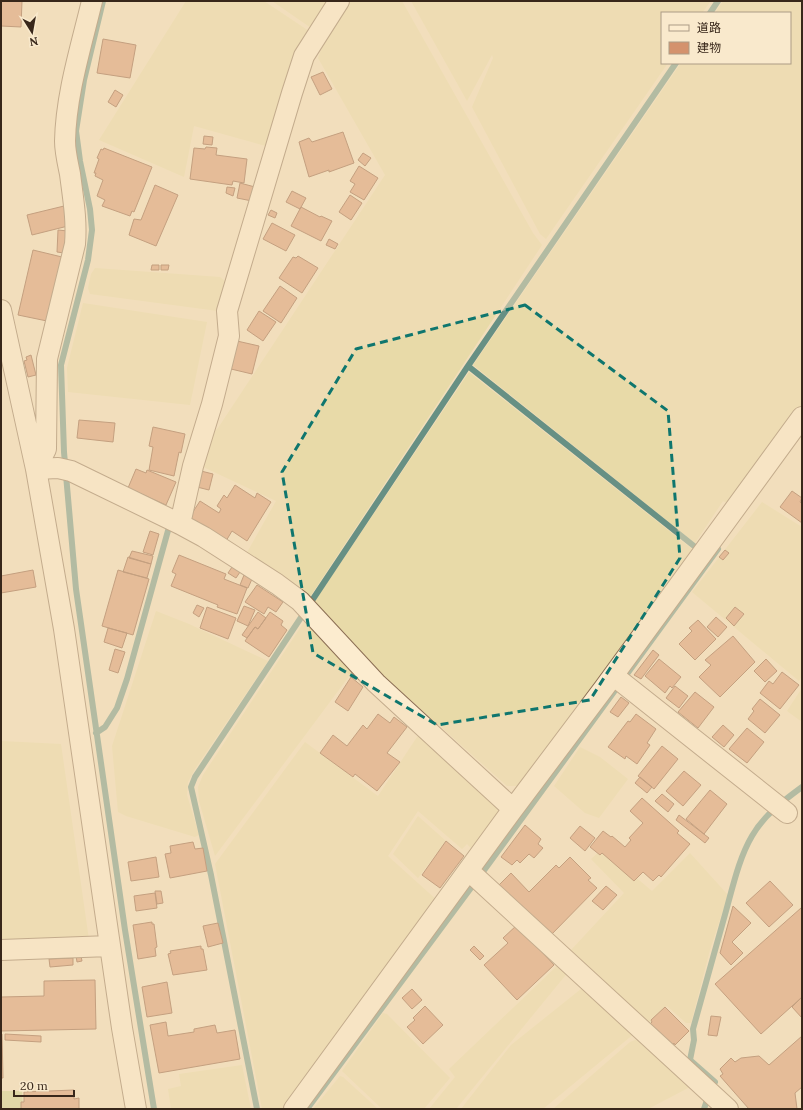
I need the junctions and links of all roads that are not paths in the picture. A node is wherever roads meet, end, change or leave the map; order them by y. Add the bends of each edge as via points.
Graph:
1 (92, 1) edge
2 (338, 1) edge
3 (1, 310) edge
4 (802, 417) edge
5 (36, 469) junction
6 (180, 524) junction
7 (619, 680) junction
8 (781, 808) dead end
9 (513, 809) junction
10 (475, 876) junction
11 (110, 946) junction
12 (1, 950) edge
13 (136, 1109) edge
14 (294, 1109) edge
15 (728, 1109) edge

1 - 5 street via 72,87 66,126 65,143 75,209 75,244 47,359 46,449
2 - 6 street via 304,56 289,101 227,311 229,336 193,466
3 - 5 street
4 - 7 street
5 - 6 street via 65,469
5 - 11 street via 64,629
6 - 9 street via 253,568 300,601 376,683
7 - 8 street
7 - 9 street
9 - 10 street
10 - 14 street
10 - 15 street
11 - 12 street
11 - 13 street

